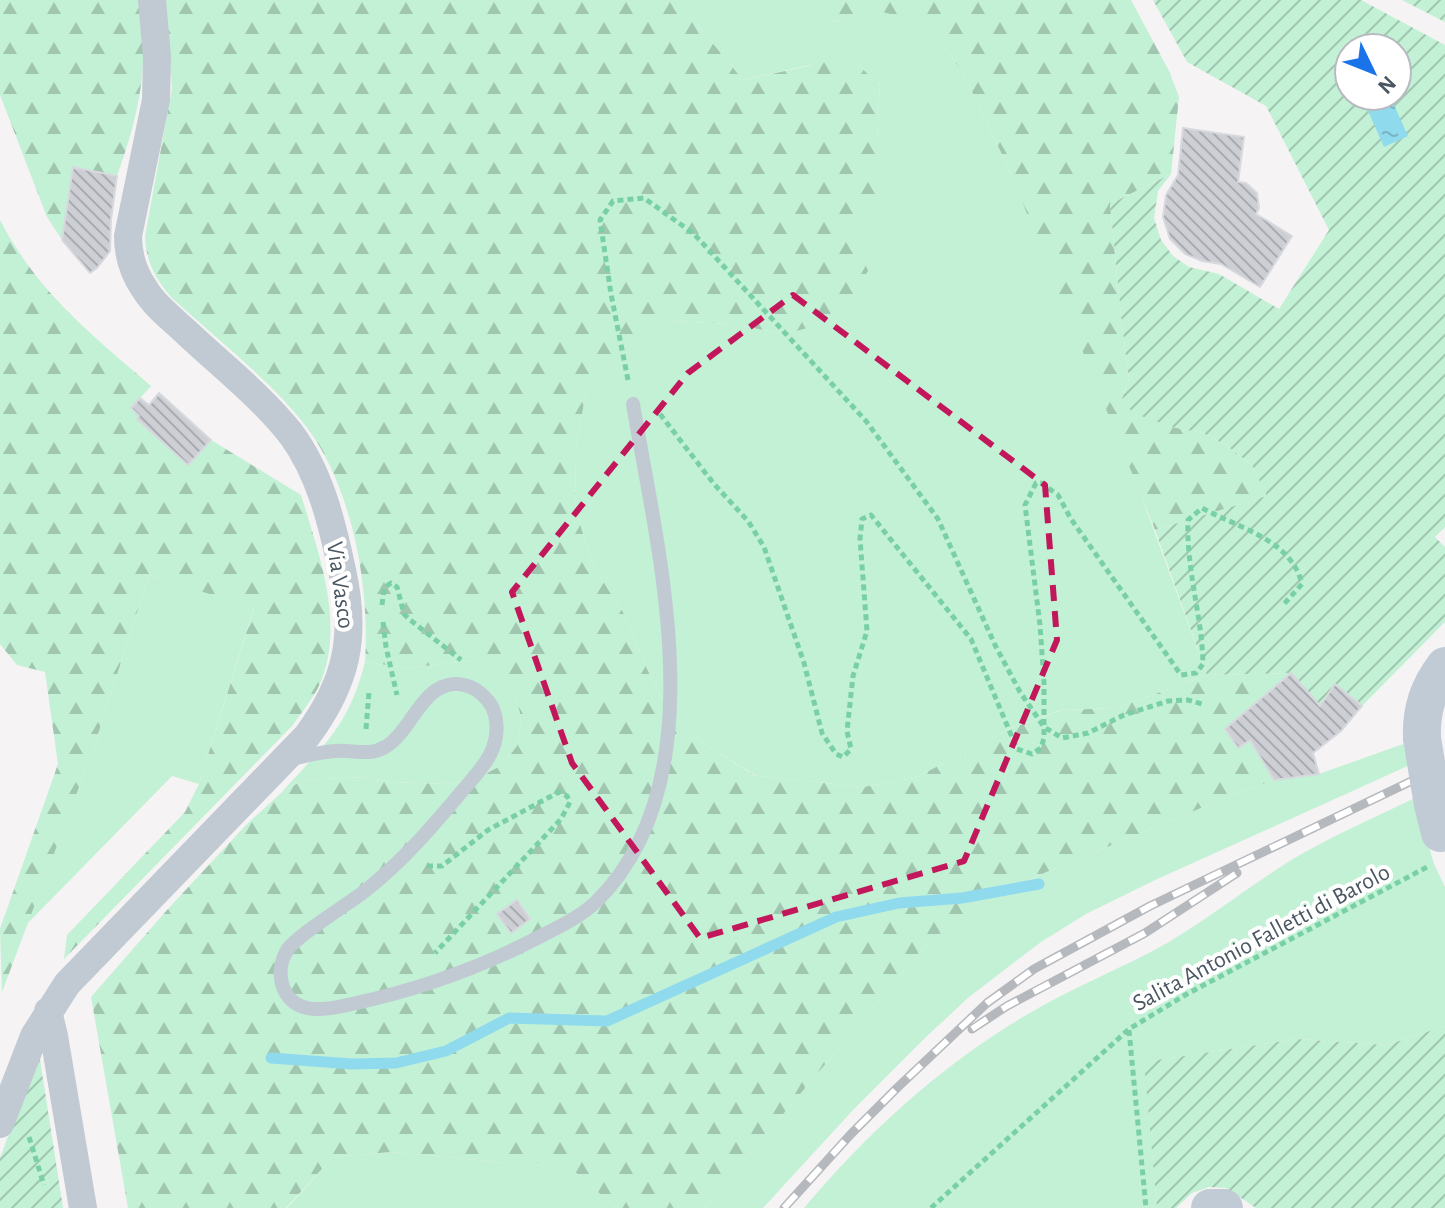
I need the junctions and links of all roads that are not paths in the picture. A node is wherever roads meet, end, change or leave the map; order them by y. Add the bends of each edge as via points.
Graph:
1 (152, 0) edge
2 (633, 404) road end
3 (1445, 666) edge
4 (283, 761) junction
5 (1440, 848) edge
6 (48, 1011) junction
7 (0, 1124) edge
8 (83, 1208) edge
9 (1210, 1208) edge
10 (1224, 1208) edge

1 - 4 street, Via Vasco via 157,86 128,236 130,258 156,304 297,442 321,494 346,584 347,658 340,681 324,712
2 - 4 lane via 665,603 672,684 667,756 650,815 630,858 593,904 503,956 440,979 391,996 308,1008 290,999 281,983 281,962 290,945 368,889 428,831 493,749 494,710 473,688 443,686 392,743 378,751 331,751
3 - 5 street, bridge via 1426,698 1422,717
4 - 6 street, Via Vasco via 67,984
6 - 7 street, Via Vasco
6 - 8 street
9 - 10 street

